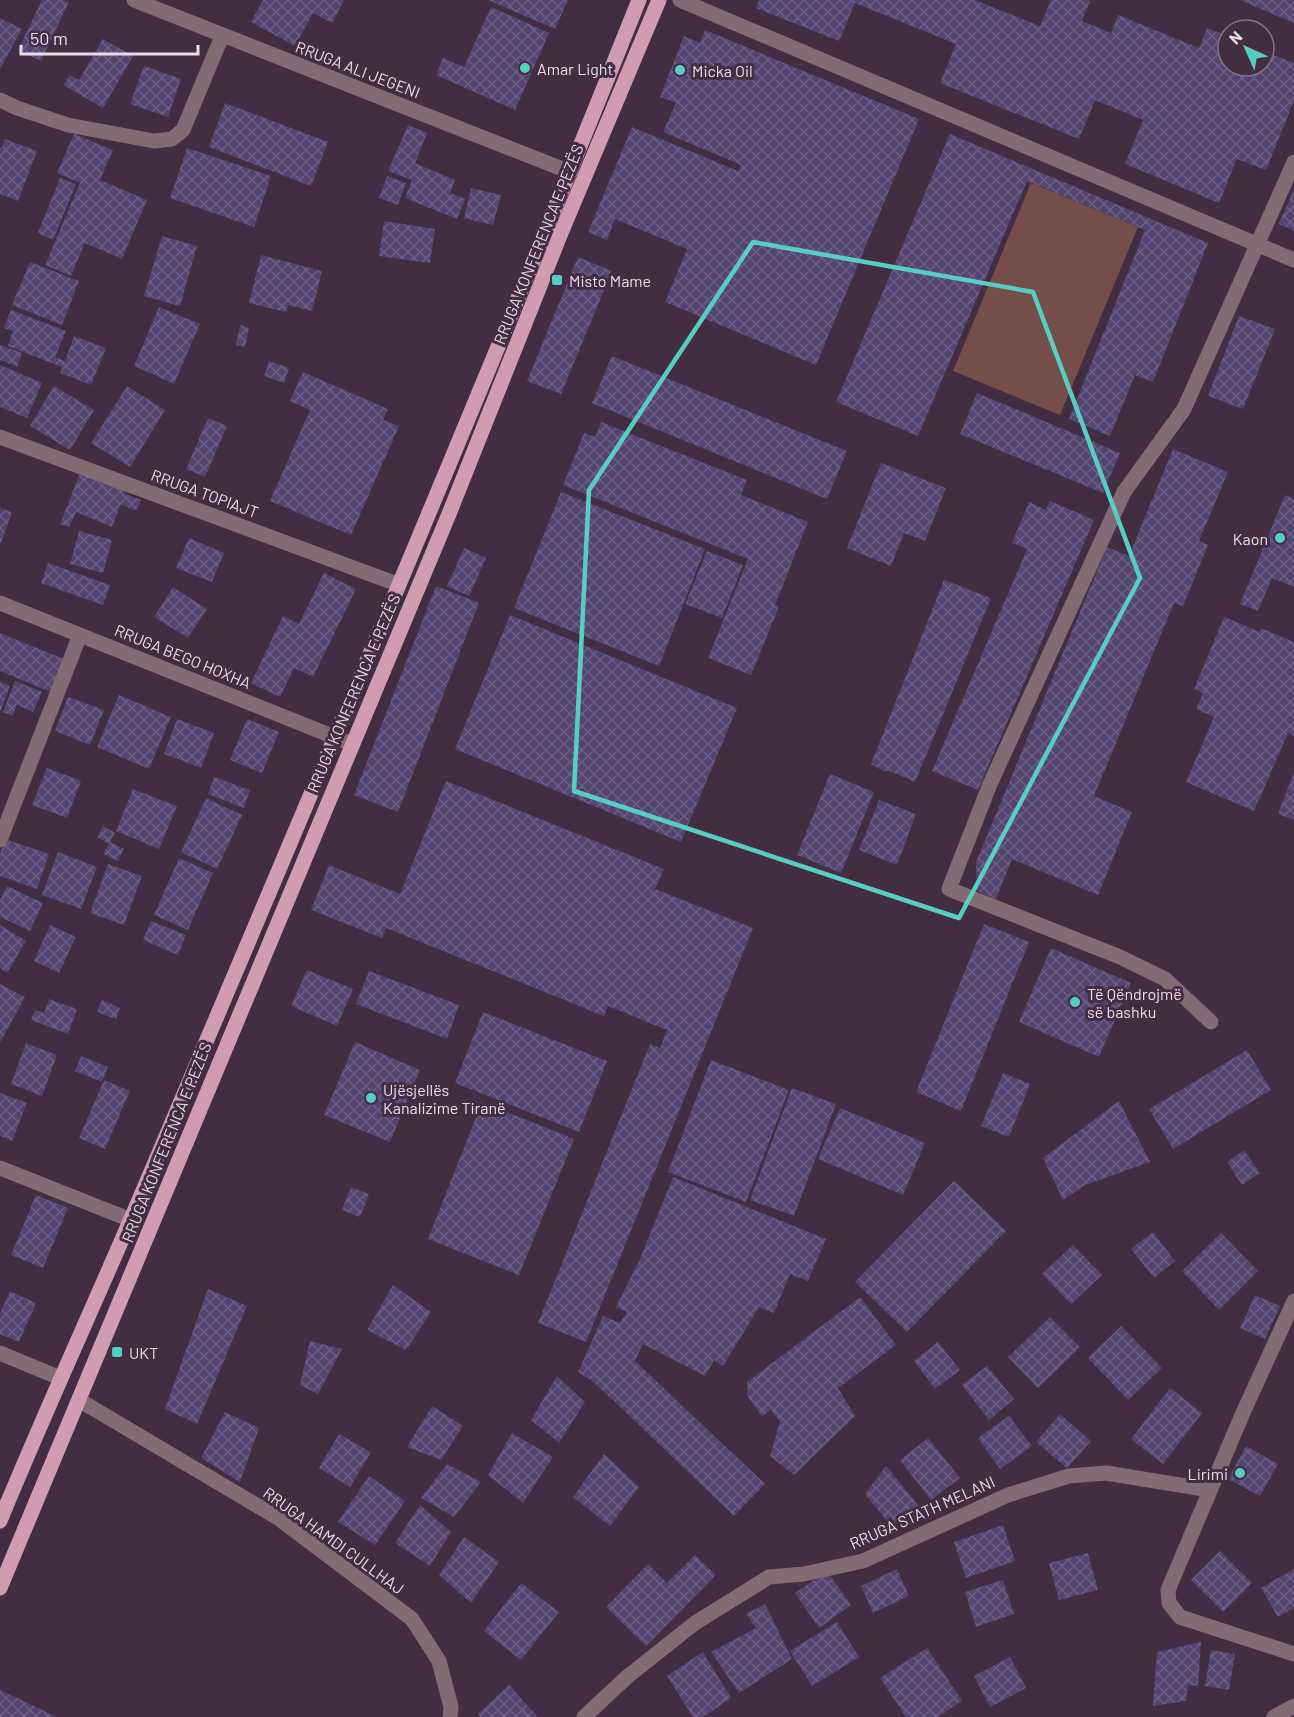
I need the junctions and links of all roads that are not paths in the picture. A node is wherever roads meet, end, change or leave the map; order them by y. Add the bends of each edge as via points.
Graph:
1 (134, 0) edge
2 (639, 0) edge
3 (658, 0) edge
4 (680, 0) edge
5 (222, 36) junction
6 (0, 100) edge
7 (1294, 162) edge
8 (570, 172) junction
9 (1257, 243) junction
10 (1294, 260) edge
11 (0, 437) edge
12 (397, 584) junction
13 (0, 603) edge
14 (80, 635) junction
15 (335, 736) junction
16 (352, 744) junction
17 (0, 840) edge
18 (1211, 1022) dead end
19 (0, 1168) edge
20 (131, 1220) junction
21 (1294, 1300) edge
22 (0, 1353) edge
23 (60, 1378) junction
24 (79, 1400) junction
25 (1210, 1490) junction
26 (0, 1521) edge
27 (0, 1588) edge
28 (1294, 1654) edge
29 (1294, 1706) edge
30 (450, 1717) edge
31 (584, 1717) edge
32 (1274, 1717) edge

1 - 5 street, RRUGA ALI JEGENI
2 - 8 main road, RRUGA KONFERENCA E PEZËS
3 - 16 main road, RRUGA KONFERENCA E PEZËS
4 - 9 street
5 - 6 street via 183,130 172,139 154,141 68,125
5 - 8 street, RRUGA ALI JEGENI
7 - 9 street
8 - 12 main road, RRUGA KONFERENCA E PEZËS
9 - 10 street
9 - 18 street via 1184,409 1124,492 990,784 949,889 1120,957 1165,980
11 - 12 street, RRUGA TOPIAJT
12 - 15 main road, RRUGA KONFERENCA E PEZËS
13 - 14 street, RRUGA BEGO HOXHA
14 - 15 street, RRUGA BEGO HOXHA
14 - 17 street
15 - 16 street, RRUGA BEGO HOXHA
15 - 20 main road, RRUGA KONFERENCA E PEZËS
16 - 24 main road, RRUGA KONFERENCA E PEZËS
19 - 20 street
20 - 23 main road, RRUGA KONFERENCA E PEZËS
21 - 25 street
22 - 23 street
23 - 26 main road, RRUGA KONFERENCA E PEZËS
24 - 27 main road, RRUGA KONFERENCA E PEZËS
24 - 30 street, RRUGA HAMDI CULLHAJ via 278,1518 412,1619 439,1661
25 - 28 street via 1168,1590 1169,1603 1180,1617
25 - 31 street, RRUGA STATH MELANI via 1106,1473 1069,1476 1008,1495 863,1561 769,1577 695,1623
29 - 32 street

